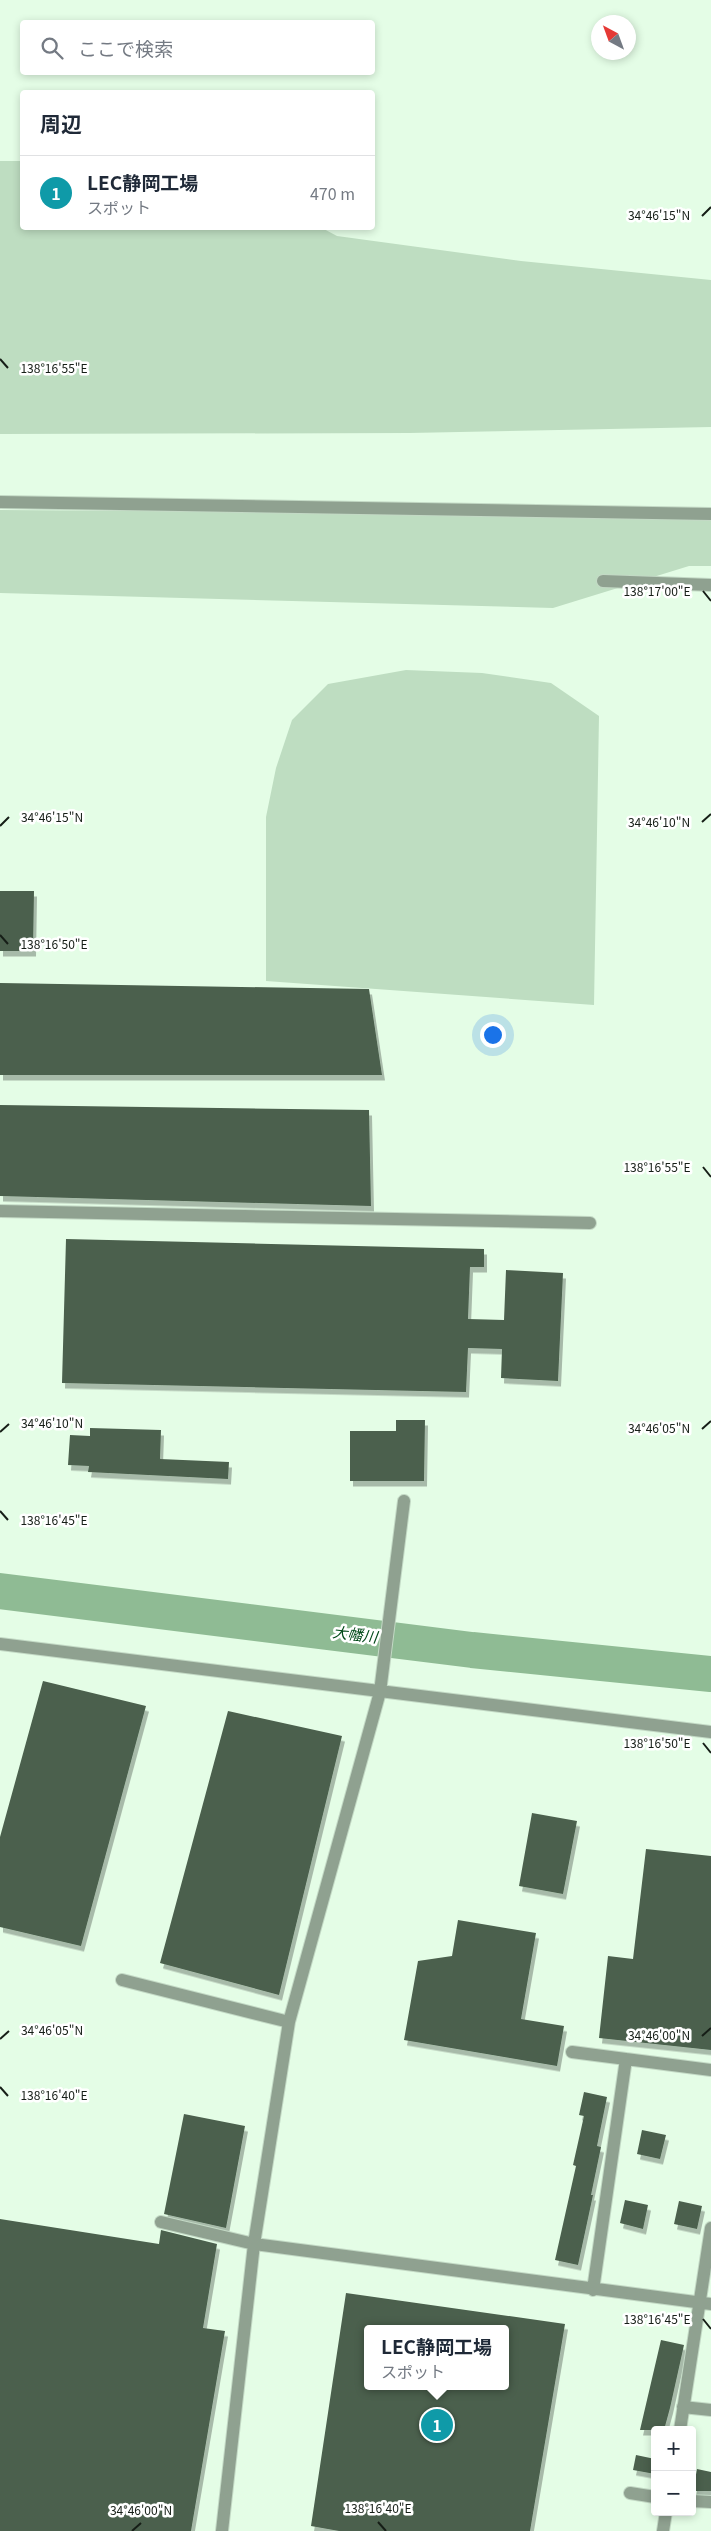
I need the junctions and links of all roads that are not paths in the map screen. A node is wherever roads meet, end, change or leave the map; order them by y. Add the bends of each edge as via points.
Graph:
1 (0, 502) edge
2 (711, 514) edge
3 (603, 581) dead end
4 (711, 585) edge
5 (0, 1211) edge
6 (590, 1224) dead end
7 (404, 1501) dead end
8 (0, 1644) edge
9 (380, 1692) junction
10 (711, 1732) edge
11 (122, 1980) dead end
12 (288, 2022) junction
13 (572, 2052) dead end
14 (626, 2060) junction
15 (711, 2070) edge
16 (161, 2222) dead end
17 (711, 2228) edge
18 (254, 2244) junction
19 (593, 2290) junction
20 (706, 2303) edge
21 (683, 2407) junction
22 (711, 2410) edge
23 (681, 2426) edge
24 (630, 2493) dead end
25 (651, 2496) edge
26 (696, 2501) edge
27 (711, 2502) edge
28 (665, 2516) edge
29 (222, 2531) edge
30 (663, 2531) edge

1 - 2 street
3 - 4 street
5 - 6 street
7 - 9 street
8 - 9 street
9 - 10 street
9 - 12 street
11 - 12 street
12 - 18 street
13 - 14 street
14 - 15 street
14 - 19 street
16 - 18 street
17 - 20 street
18 - 19 street
18 - 29 street
19 - 20 street
20 - 21 street
21 - 22 street
21 - 23 street
24 - 25 street
26 - 27 street
28 - 30 street

